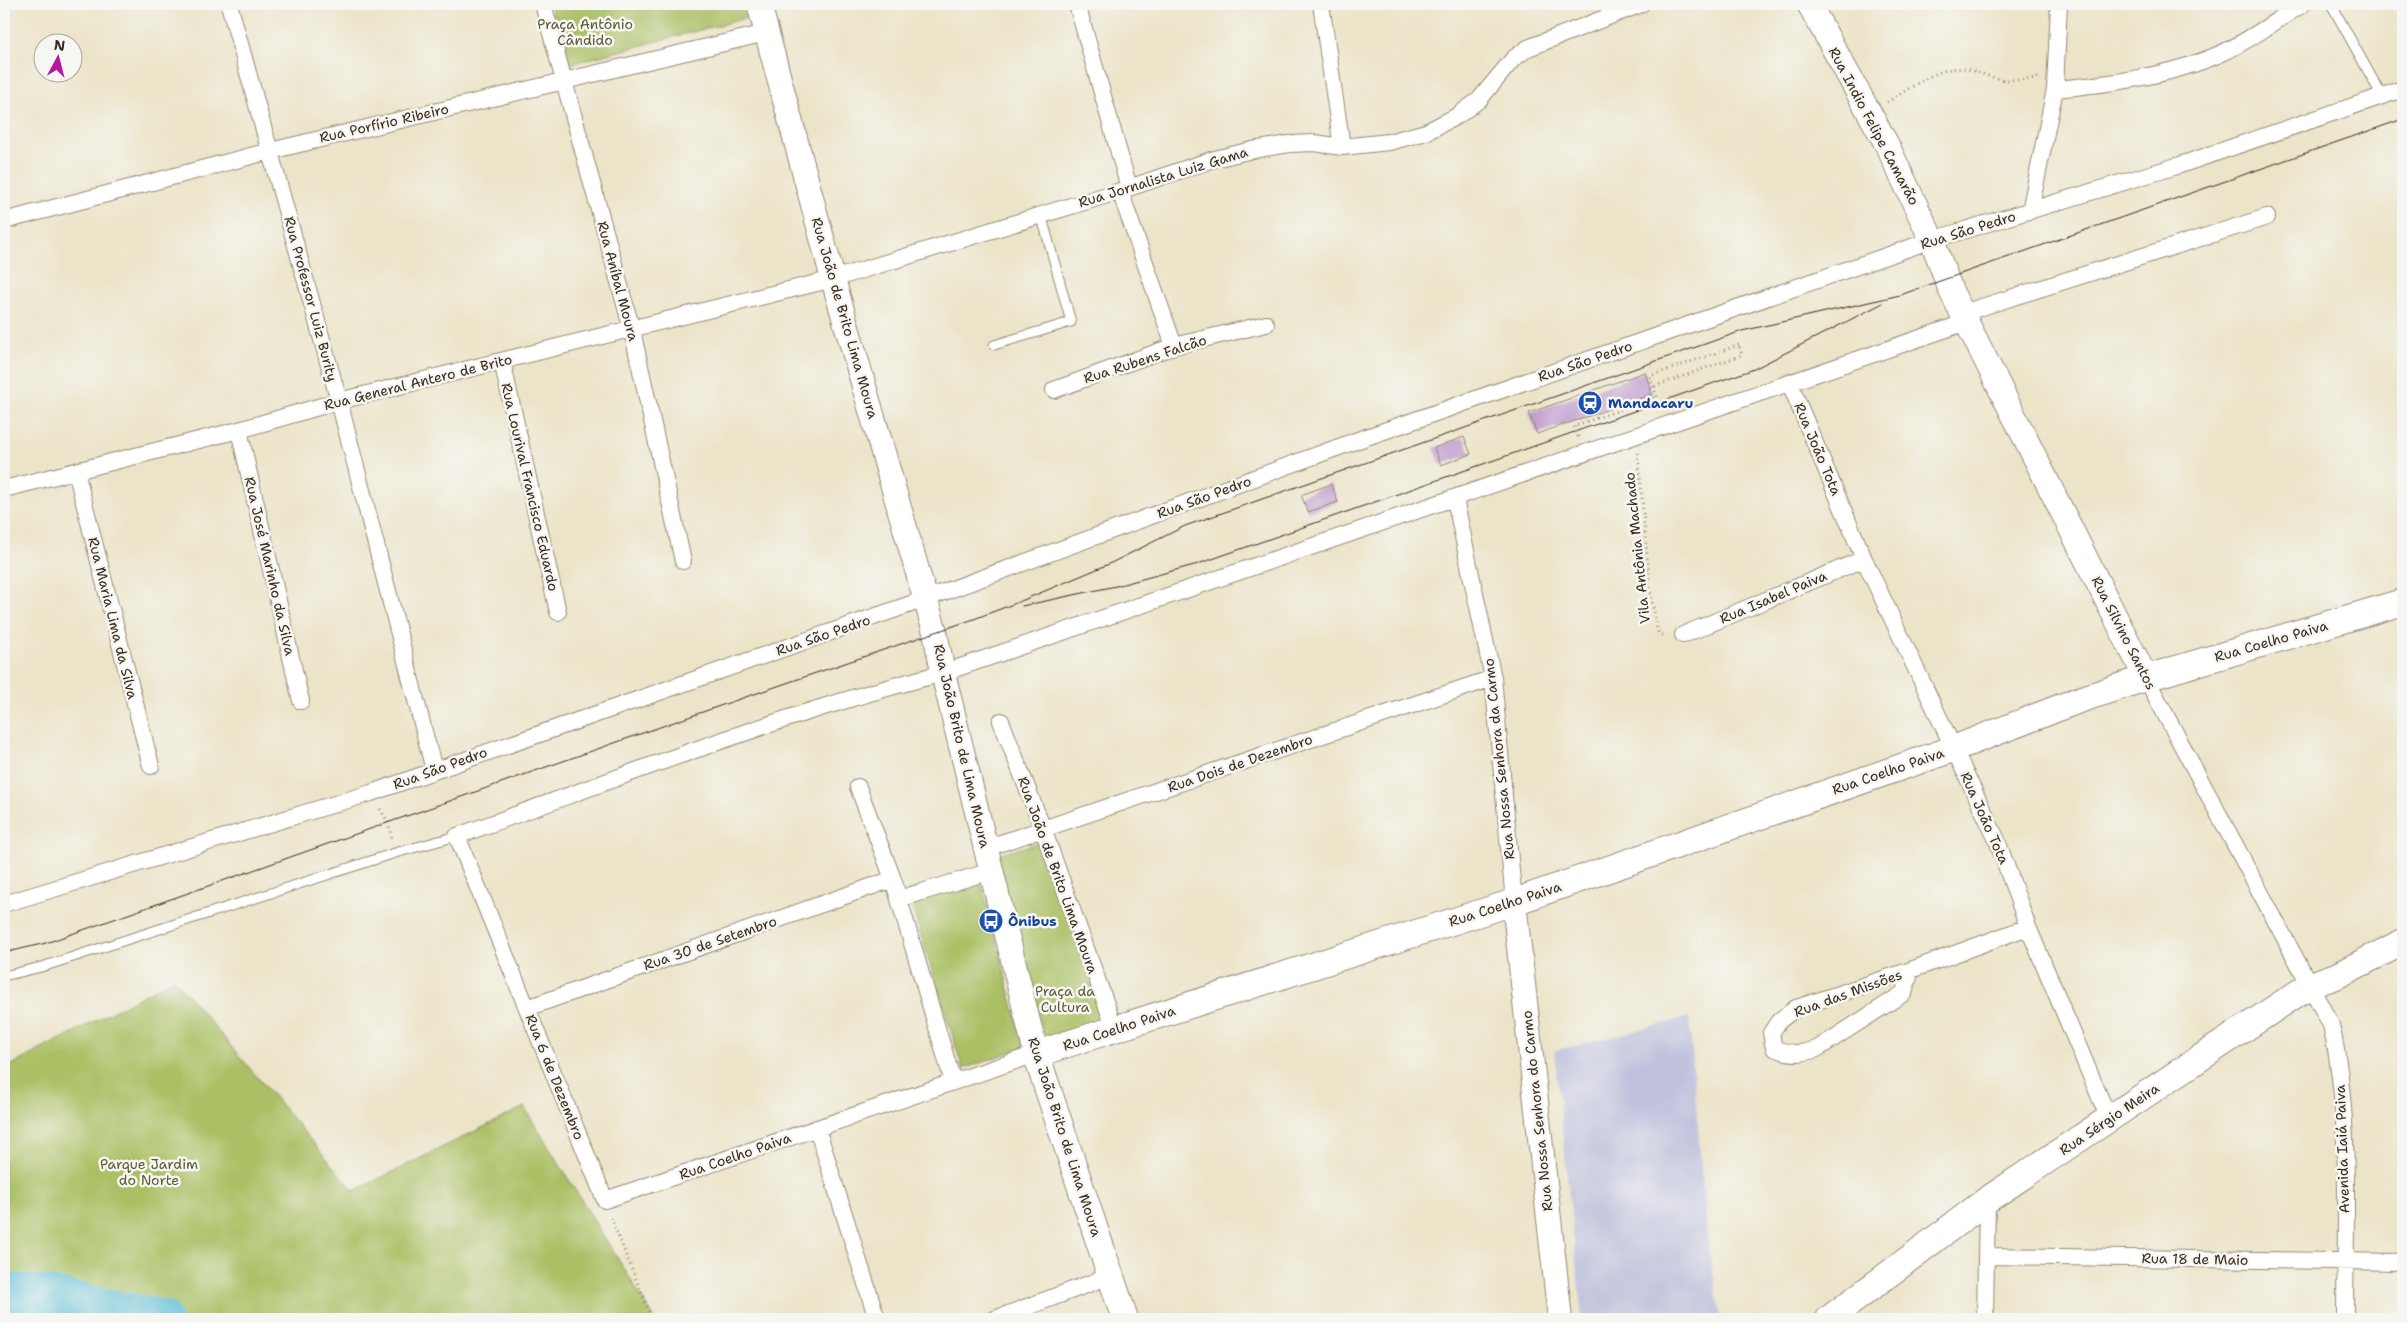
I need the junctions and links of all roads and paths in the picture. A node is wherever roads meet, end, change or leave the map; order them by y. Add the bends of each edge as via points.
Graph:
1 (229, 4) edge
2 (543, 4) edge
3 (759, 4) edge
4 (1077, 4) edge
5 (1321, 4) edge
6 (1641, 4) edge
7 (1809, 4) edge
8 (2059, 4) edge
9 (2303, 4) edge
10 (2332, 4) edge
11 (766, 33) junction
12 (563, 80) junction
13 (2056, 82) junction
14 (2403, 89) edge
15 (2383, 98) junction
16 (1869, 112) junction
17 (1342, 147) junction
18 (270, 151) junction
19 (1124, 189) junction
20 (2030, 211) junction
21 (1041, 214) junction
22 (2267, 217) dead end
23 (4, 221) edge
24 (1932, 240) junction
25 (1946, 278) joint
26 (833, 279) junction
27 (1965, 318) junction
28 (1266, 324) dead end
29 (632, 330) junction
30 (994, 345) dead end
31 (1174, 346) junction
32 (502, 362) junction
33 (1790, 384) junction
34 (1650, 388) dead end
35 (1054, 390) dead end
36 (339, 401) junction
37 (239, 430) junction
38 (1637, 435) junction
39 (1578, 437) dead end
40 (76, 471) junction
41 (4, 489) edge
42 (1455, 499) junction
43 (1864, 558) junction
44 (683, 561) dead end
45 (925, 599) junction
46 (2403, 602) edge
47 (558, 612) dead end
48 (935, 632) joint
49 (1683, 635) joint
50 (942, 673) junction
51 (1493, 678) junction
52 (2146, 678) junction
53 (301, 701) dead end
54 (1001, 721) dead end
55 (1953, 749) junction
56 (151, 766) dead end
57 (434, 770) junction
58 (858, 787) dead end
59 (371, 793) junction
60 (1043, 829) junction
61 (457, 836) junction
62 (395, 853) junction
63 (988, 860) junction
64 (893, 879) junction
65 (899, 899) junction
66 (1514, 902) junction
67 (4, 904) edge
68 (2028, 927) junction
69 (2403, 942) edge
70 (1911, 970) junction
71 (4, 976) edge
72 (2310, 985) junction
73 (527, 1008) junction
74 (1115, 1029) junction
75 (1036, 1054) junction
76 (953, 1082) junction
77 (2109, 1119) junction
78 (817, 1128) junction
79 (604, 1200) junction
80 (1987, 1200) junction
81 (1987, 1256) junction
82 (2345, 1260) junction
83 (2403, 1262) edge
84 (1110, 1276) junction
85 (652, 1319) edge
86 (877, 1319) edge
87 (995, 1319) edge
88 (1125, 1319) edge
89 (1560, 1319) edge
90 (1829, 1319) edge
91 (1985, 1319) edge
92 (2345, 1319) edge

1 - 18 street, Rua Professor Luiz Burity
2 - 12 street, Rua Aníbal Moura
3 - 11 street, Rua João de Brito Lima Moura
4 - 19 street
5 - 17 street
6 - 17 street, Rua Jornalista Luiz Gama via 1528,48 1514,59 1479,100 1426,132 1389,142
7 - 16 street, Rua Indio Felipe Camarão
8 - 13 street
9 - 13 street via 2221,54 2173,69 2097,85
10 - 15 lane
11 - 12 street, Rua Porfírio Ribeiro
11 - 26 street, Rua João de Brito Lima Moura
12 - 18 street, Rua Porfírio Ribeiro
12 - 29 street, Rua Aníbal Moura
13 - 16 path via 1999,79 1975,70 1950,69
13 - 20 street
14 - 15 street, Rua São Pedro
15 - 20 street, Rua São Pedro
16 - 24 street, Rua Indio Felipe Camarão
17 - 19 street, Rua Jornalista Luiz Gama via 1315,143 1252,150
18 - 23 street, Rua Porfírio Ribeiro
18 - 36 street, Rua Professor Luiz Burity
19 - 21 street, Rua Jornalista Luiz Gama
19 - 31 street
20 - 24 street, Rua São Pedro
21 - 26 street, Rua Jornalista Luiz Gama
21 - 30 lane via 1071,322
22 - 27 street
24 - 25 street, Rua Indio Felipe Camarão
24 - 45 street, Rua São Pedro via 1358,440
25 - 27 street, Rua Silvino Santos
26 - 29 street, Rua General Antero de Brito
26 - 45 street, Rua João de Brito Lima Moura
27 - 33 street
27 - 52 street, Rua Silvino Santos
28 - 31 street, Rua Rubens Falcão
29 - 32 street, Rua General Antero de Brito
29 - 44 street, Rua Aníbal Moura
31 - 35 street, Rua Rubens Falcão
32 - 36 street, Rua General Antero de Brito
32 - 47 street, Rua Lourival Francisco Eduardo
33 - 38 street
33 - 43 street, Rua João Tota
34 - 39 path, bridge via 1659,384 1742,355 1739,344 1650,376 1652,383 1654,390 1657,397 1574,426
36 - 37 street, Rua General Antero de Brito
36 - 57 street, Rua Professor Luiz Burity
37 - 40 street, Rua General Antero de Brito
37 - 53 street, Rua José Marinho da Silva
38 - 42 street
38 - 49 path, Vila Antônia Machado via 1649,579 1657,629 1663,636
40 - 41 street, Rua General Antero de Brito
40 - 56 street, Rua Maria Lima da Silva
42 - 50 street
42 - 51 street, Rua Nossa Senhora da Carmo
43 - 49 street, Rua Isabel Paiva
43 - 55 street, Rua João Tota
45 - 48 street, Rua João de Brito Lima Moura
45 - 57 street, Rua São Pedro
46 - 52 main road, Rua Coelho Paiva
48 - 50 street, Rua João Brito de Lima Moura
50 - 61 street via 887,687 726,740
50 - 63 street, Rua João Brito de Lima Moura
51 - 60 street, Rua Dois de Dezembro
51 - 66 street, Rua Nossa Senhora da Carmo
52 - 55 main road, Rua Coelho Paiva
52 - 72 street, Rua Silvino Santos
54 - 60 street, Rua João de Brito Lima Moura
55 - 66 main road, Rua Coelho Paiva
55 - 68 street, Rua João Tota via 1997,840
57 - 59 street, Rua São Pedro
58 - 64 street
59 - 62 path via 388,822
59 - 67 street, Rua São Pedro
60 - 63 street, Rua Dois de Dezembro
60 - 74 street, Rua João de Brito Lima Moura
61 - 62 lane
61 - 73 street, Rua 6 de Dezembro
62 - 71 lane via 45,966
63 - 65 street, Rua Dois de Dezembro
63 - 75 street, Rua João Brito de Lima Moura
64 - 65 street
64 - 73 street, Rua 30 de Setembro
65 - 76 street
66 - 74 main road, Rua Coelho Paiva
66 - 89 street, Rua Nossa Senhora do Carmo
68 - 70 street, Rua das Missões
68 - 77 street, Rua João Tota
69 - 72 main road, Rua Sérgio Meira via 2336,976
70 - 70 street, Rua das Missões via 1904,993 1818,1048 1788,1054 1774,1048 1771,1033 1779,1021 1796,1008
72 - 77 main road, Rua Sérgio Meira
72 - 82 street, Avenida Iaiá Paiva via 2331,1025 2338,1057 2344,1153
73 - 79 street, Rua 6 de Dezembro
74 - 75 main road, Rua Coelho Paiva
75 - 76 street, Rua Coelho Paiva
75 - 84 main road, Rua João Brito de Lima Moura
76 - 78 street, Rua Coelho Paiva
77 - 80 main road, Rua Sérgio Meira
78 - 79 street, Rua Coelho Paiva
78 - 86 street
79 - 85 path
80 - 81 street
80 - 90 main road, Rua Sérgio Meira
81 - 82 street, Rua 18 de Maio
81 - 91 street
82 - 83 street, Rua 18 de Maio
82 - 92 street, Avenida Iaiá Paiva
84 - 87 street
84 - 88 main road, Rua João Brito de Lima Moura

